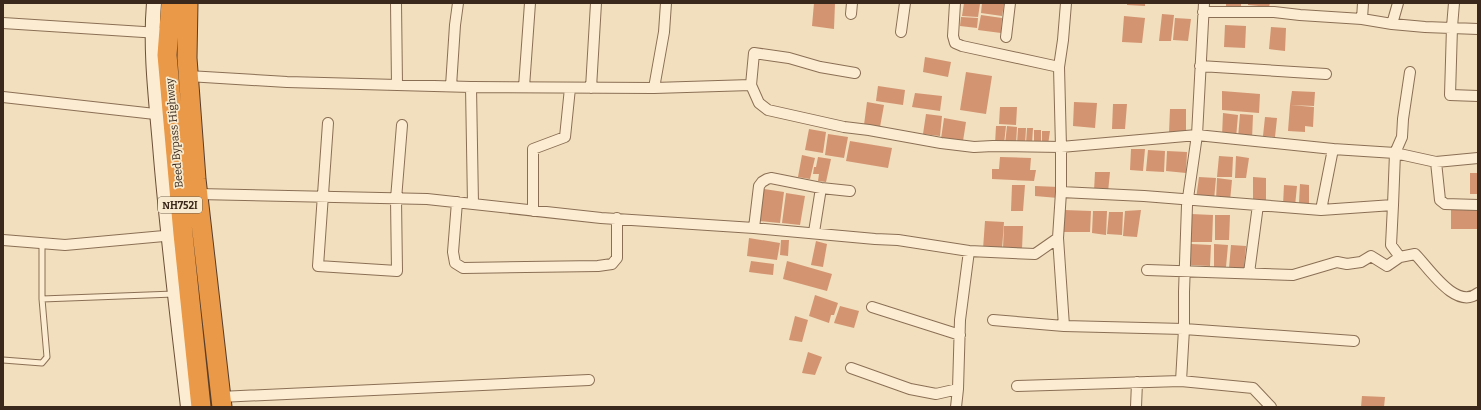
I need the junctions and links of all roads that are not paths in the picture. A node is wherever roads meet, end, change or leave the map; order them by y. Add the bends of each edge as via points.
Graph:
1 (154, 3) edge
2 (171, 3) edge
3 (188, 3) edge
4 (196, 3) edge
5 (396, 3) edge
6 (458, 3) edge
7 (530, 3) edge
8 (596, 3) edge
9 (666, 3) edge
10 (852, 3) edge
11 (904, 3) edge
12 (955, 3) edge
13 (1010, 3) edge
14 (1066, 3) edge
15 (1363, 3) edge
16 (1398, 3) edge
17 (1454, 3) edge
18 (1203, 7) edge
19 (851, 14) dead end
20 (1362, 19) junction
21 (3, 23) edge
22 (1392, 24) junction
23 (1452, 27) junction
24 (1478, 29) edge
25 (902, 32) dead end
26 (161, 33) junction
27 (1006, 37) dead end
28 (1200, 66) junction
29 (1059, 67) junction
30 (1410, 72) dead end
31 (854, 73) dead end
32 (1326, 74) dead end
33 (192, 76) junction
34 (397, 85) junction
35 (751, 85) junction
36 (451, 86) junction
37 (472, 87) junction
38 (524, 87) junction
39 (570, 88) junction
40 (591, 88) junction
41 (654, 88) junction
42 (1478, 96) edge
43 (3, 97) edge
44 (165, 115) junction
45 (328, 123) dead end
46 (402, 125) dead end
47 (1197, 136) junction
48 (1061, 147) junction
49 (1333, 149) junction
50 (1395, 153) junction
51 (1478, 158) edge
52 (1436, 162) junction
53 (821, 188) junction
54 (850, 191) dead end
55 (1061, 192) junction
56 (202, 194) junction
57 (323, 196) junction
58 (396, 198) junction
59 (1188, 199) junction
60 (457, 202) junction
61 (473, 204) junction
62 (1258, 205) junction
63 (1393, 205) junction
64 (1478, 205) edge
65 (533, 210) junction
66 (1321, 210) junction
67 (617, 218) junction
68 (754, 228) junction
69 (814, 232) junction
70 (175, 235) junction
71 (1058, 238) junction
72 (3, 240) edge
73 (42, 243) junction
74 (969, 251) junction
75 (1400, 257) junction
76 (1147, 270) dead end
77 (1185, 272) junction
78 (1249, 273) junction
79 (1478, 293) edge
80 (182, 294) junction
81 (42, 300) junction
82 (872, 306) dead end
83 (993, 320) dead end
84 (1064, 326) junction
85 (1184, 329) junction
86 (960, 335) junction
87 (1354, 341) dead end
88 (3, 360) edge
89 (851, 368) dead end
90 (589, 380) dead end
91 (1181, 381) junction
92 (1137, 382) junction
93 (1017, 386) dead end
94 (958, 389) junction
95 (226, 402) edge
96 (188, 407) edge
97 (201, 407) edge
98 (956, 407) edge
99 (1136, 407) edge
100 (1271, 407) edge

1 - 26 street
2 - 26 highway, Beed Bypass Highway / NH752I
3 - 33 highway, Beed Bypass Highway / NH752I via 187,58
4 - 33 street
5 - 34 street
6 - 36 street
7 - 38 street
8 - 40 street
9 - 41 street via 664,32
10 - 19 street
11 - 25 street
12 - 29 street via 953,36 956,43
13 - 27 street
14 - 29 street
15 - 20 street
16 - 22 street
17 - 23 street
18 - 20 street
18 - 28 street
20 - 22 street
21 - 26 street
22 - 23 street
23 - 24 street
23 - 42 street via 1450,95
26 - 44 highway, Beed Bypass Highway / NH752I via 167,55
28 - 32 street
28 - 47 street
29 - 48 street
30 - 50 street via 1402,137
31 - 35 street via 754,53
33 - 34 street
33 - 56 highway, Beed Bypass Highway / NH752I
34 - 36 street
35 - 41 street
35 - 48 street via 759,102 768,110 844,127 974,147
36 - 37 street
37 - 38 street
37 - 61 street
38 - 39 street
39 - 40 street
39 - 65 street via 565,137 533,149
40 - 41 street
43 - 44 street
44 - 70 highway, Beed Bypass Highway / NH752I
45 - 57 street
46 - 58 street
47 - 48 street
47 - 49 street
47 - 59 street
48 - 55 street
49 - 50 street
49 - 66 street
50 - 52 street
50 - 63 street
51 - 52 street
52 - 64 street via 1440,200 1445,204
53 - 54 street
53 - 68 street via 766,179 759,186
53 - 69 street
55 - 59 street
55 - 71 street
56 - 57 street
56 - 95 highway, Beed Bypass Highway / NH752I
57 - 58 street
57 - 58 street via 318,266 397,271
58 - 60 street
59 - 62 street
59 - 77 street
60 - 61 street
60 - 67 street via 452,252 455,263 463,268 612,264 618,258
61 - 65 street
62 - 66 street
62 - 78 street
63 - 66 street
63 - 75 street via 1391,245
65 - 67 street
67 - 68 street
68 - 69 street
69 - 74 street via 898,240
70 - 73 street via 65,245
70 - 80 highway, Beed Bypass Highway / NH752I
71 - 74 street via 1035,254
71 - 84 street
72 - 73 street
73 - 81 lane
74 - 86 street
75 - 78 street via 1387,266 1370,256 1361,262 1337,262 1293,275
75 - 79 street via 1415,254 1437,279 1455,294 1464,298
76 - 77 street
77 - 78 street
77 - 85 street
80 - 81 lane
80 - 96 street
80 - 97 highway, Beed Bypass Highway / NH752I
81 - 88 lane via 47,357 42,363
82 - 86 street
83 - 84 street
84 - 85 street
85 - 87 street
85 - 91 street
86 - 94 street
89 - 94 street via 910,390 936,394
90 - 95 street
91 - 92 street
91 - 100 street via 1253,388
92 - 93 street
92 - 99 street
94 - 98 street

